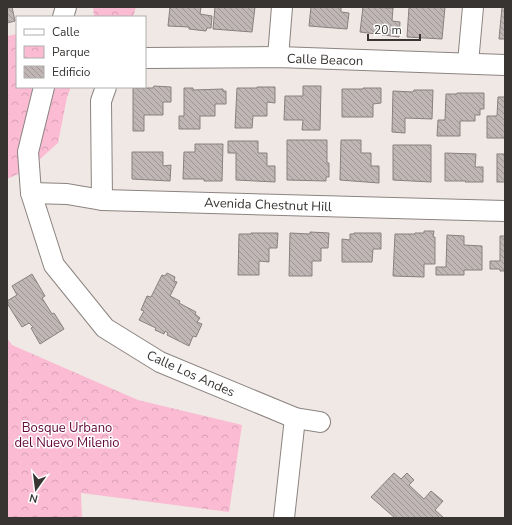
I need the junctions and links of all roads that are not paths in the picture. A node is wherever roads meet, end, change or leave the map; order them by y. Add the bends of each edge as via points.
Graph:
1 (282, 7) edge
2 (473, 7) edge
3 (146, 58) edge
4 (278, 58) junction
5 (468, 63) junction
6 (505, 65) edge
7 (44, 88) edge
8 (106, 88) edge
9 (31, 193) junction
10 (102, 200) junction
11 (505, 211) edge
12 (295, 418) junction
13 (320, 422) dead end
14 (284, 518) edge

1 - 4 street
2 - 5 street
3 - 4 street, Calle Beacon
4 - 5 street, Calle Beacon
5 - 6 street, Calle Beacon
7 - 9 street, Calle Los Andes via 28,152
8 - 10 street via 102,101
9 - 10 street, Avenida Chestnut Hill via 67,194
9 - 12 street, Calle Los Andes via 54,264 105,328 160,362
10 - 11 street, Avenida Chestnut Hill
12 - 13 street, Calle Los Andes
12 - 14 street

